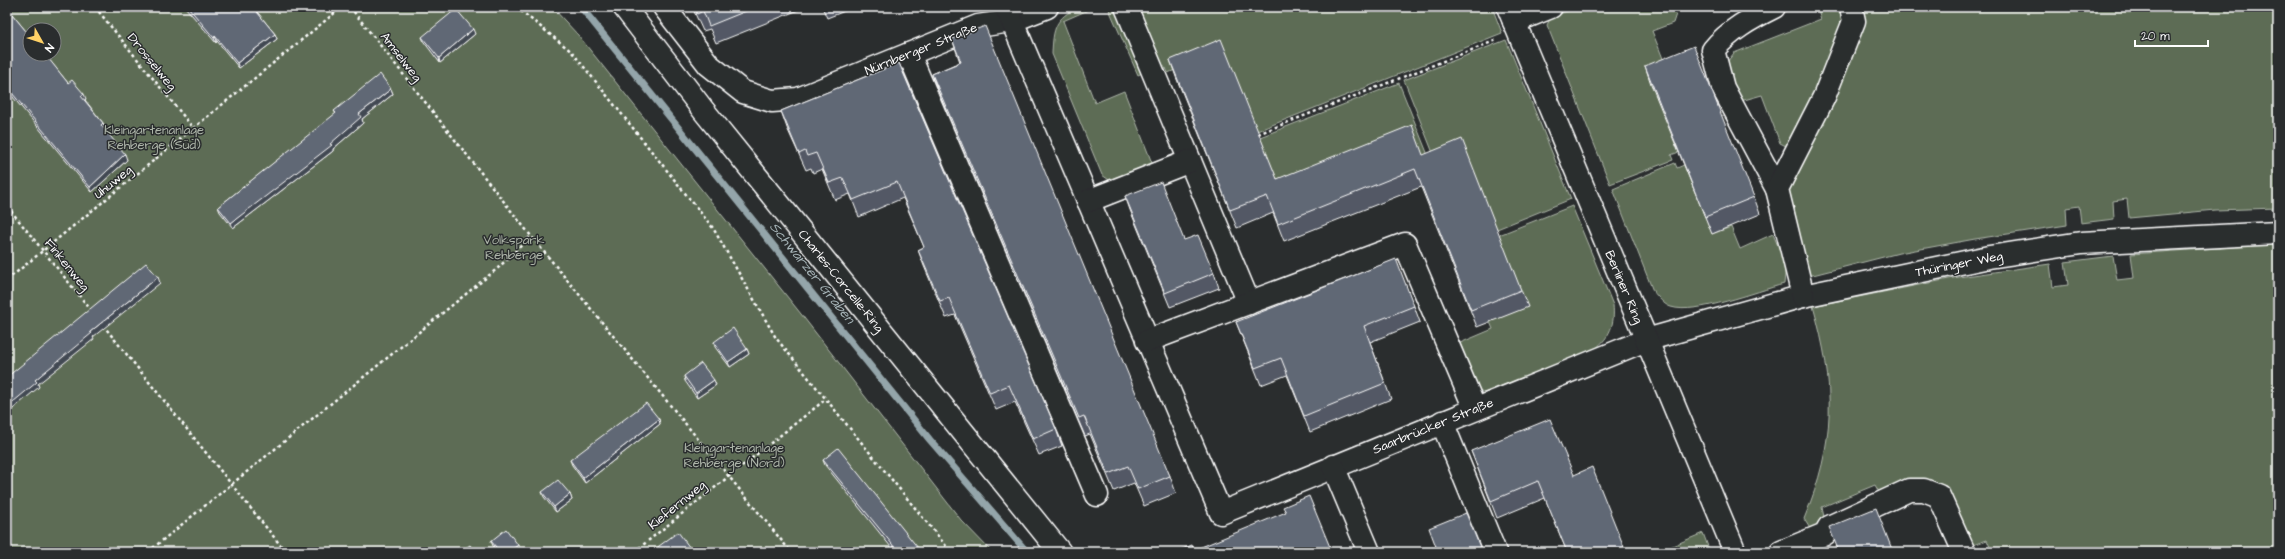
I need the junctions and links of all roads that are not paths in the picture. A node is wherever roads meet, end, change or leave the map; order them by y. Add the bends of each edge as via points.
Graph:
1 (624, 7) edge
2 (664, 7) edge
3 (1046, 7) edge
4 (1126, 7) edge
5 (1551, 7) edge
6 (1774, 7) edge
7 (1851, 7) edge
8 (1008, 14) edge
9 (1513, 20) edge
10 (909, 54) junction
11 (1190, 161) junction
12 (1778, 188) junction
13 (1088, 201) junction
14 (2278, 233) edge
15 (1803, 296) junction
16 (1249, 303) junction
17 (1646, 340) junction
18 (1147, 341) junction
19 (1475, 409) junction
20 (1442, 422) junction
21 (1332, 466) junction
22 (1097, 495) dead end
23 (1060, 552) edge
24 (1369, 552) edge
25 (1495, 552) edge
26 (1734, 552) edge
27 (1781, 552) edge
28 (1964, 552) edge

1 - 23 street, Charles-Corcelle-Ring via 709,117
2 - 10 street, Nürnberger Straße via 709,65 742,92 772,102 798,99
3 - 8 street, Nürnberger Straße
4 - 11 street
5 - 9 street
6 - 12 street via 1743,22 1713,50 1723,88
7 - 12 street via 1854,21 1824,97
8 - 10 street, Nürnberger Straße
8 - 13 street
9 - 17 street, Berliner Ring
10 - 22 street
11 - 13 street
11 - 16 street
12 - 15 street
13 - 18 street
14 - 15 street, Thüringer Weg via 2081,243 1989,257
15 - 17 street, Thüringer Weg
16 - 18 street
16 - 19 street via 1405,244
17 - 19 street, Saarbrücker Straße
17 - 26 street, Berliner Ring
18 - 21 street, Saarbrücker Straße via 1220,513
19 - 20 street, Saarbrücker Straße
20 - 21 street, Saarbrücker Straße
20 - 25 street
21 - 24 street
27 - 28 street via 1825,534 1829,527 1909,490 1924,490 1939,496

